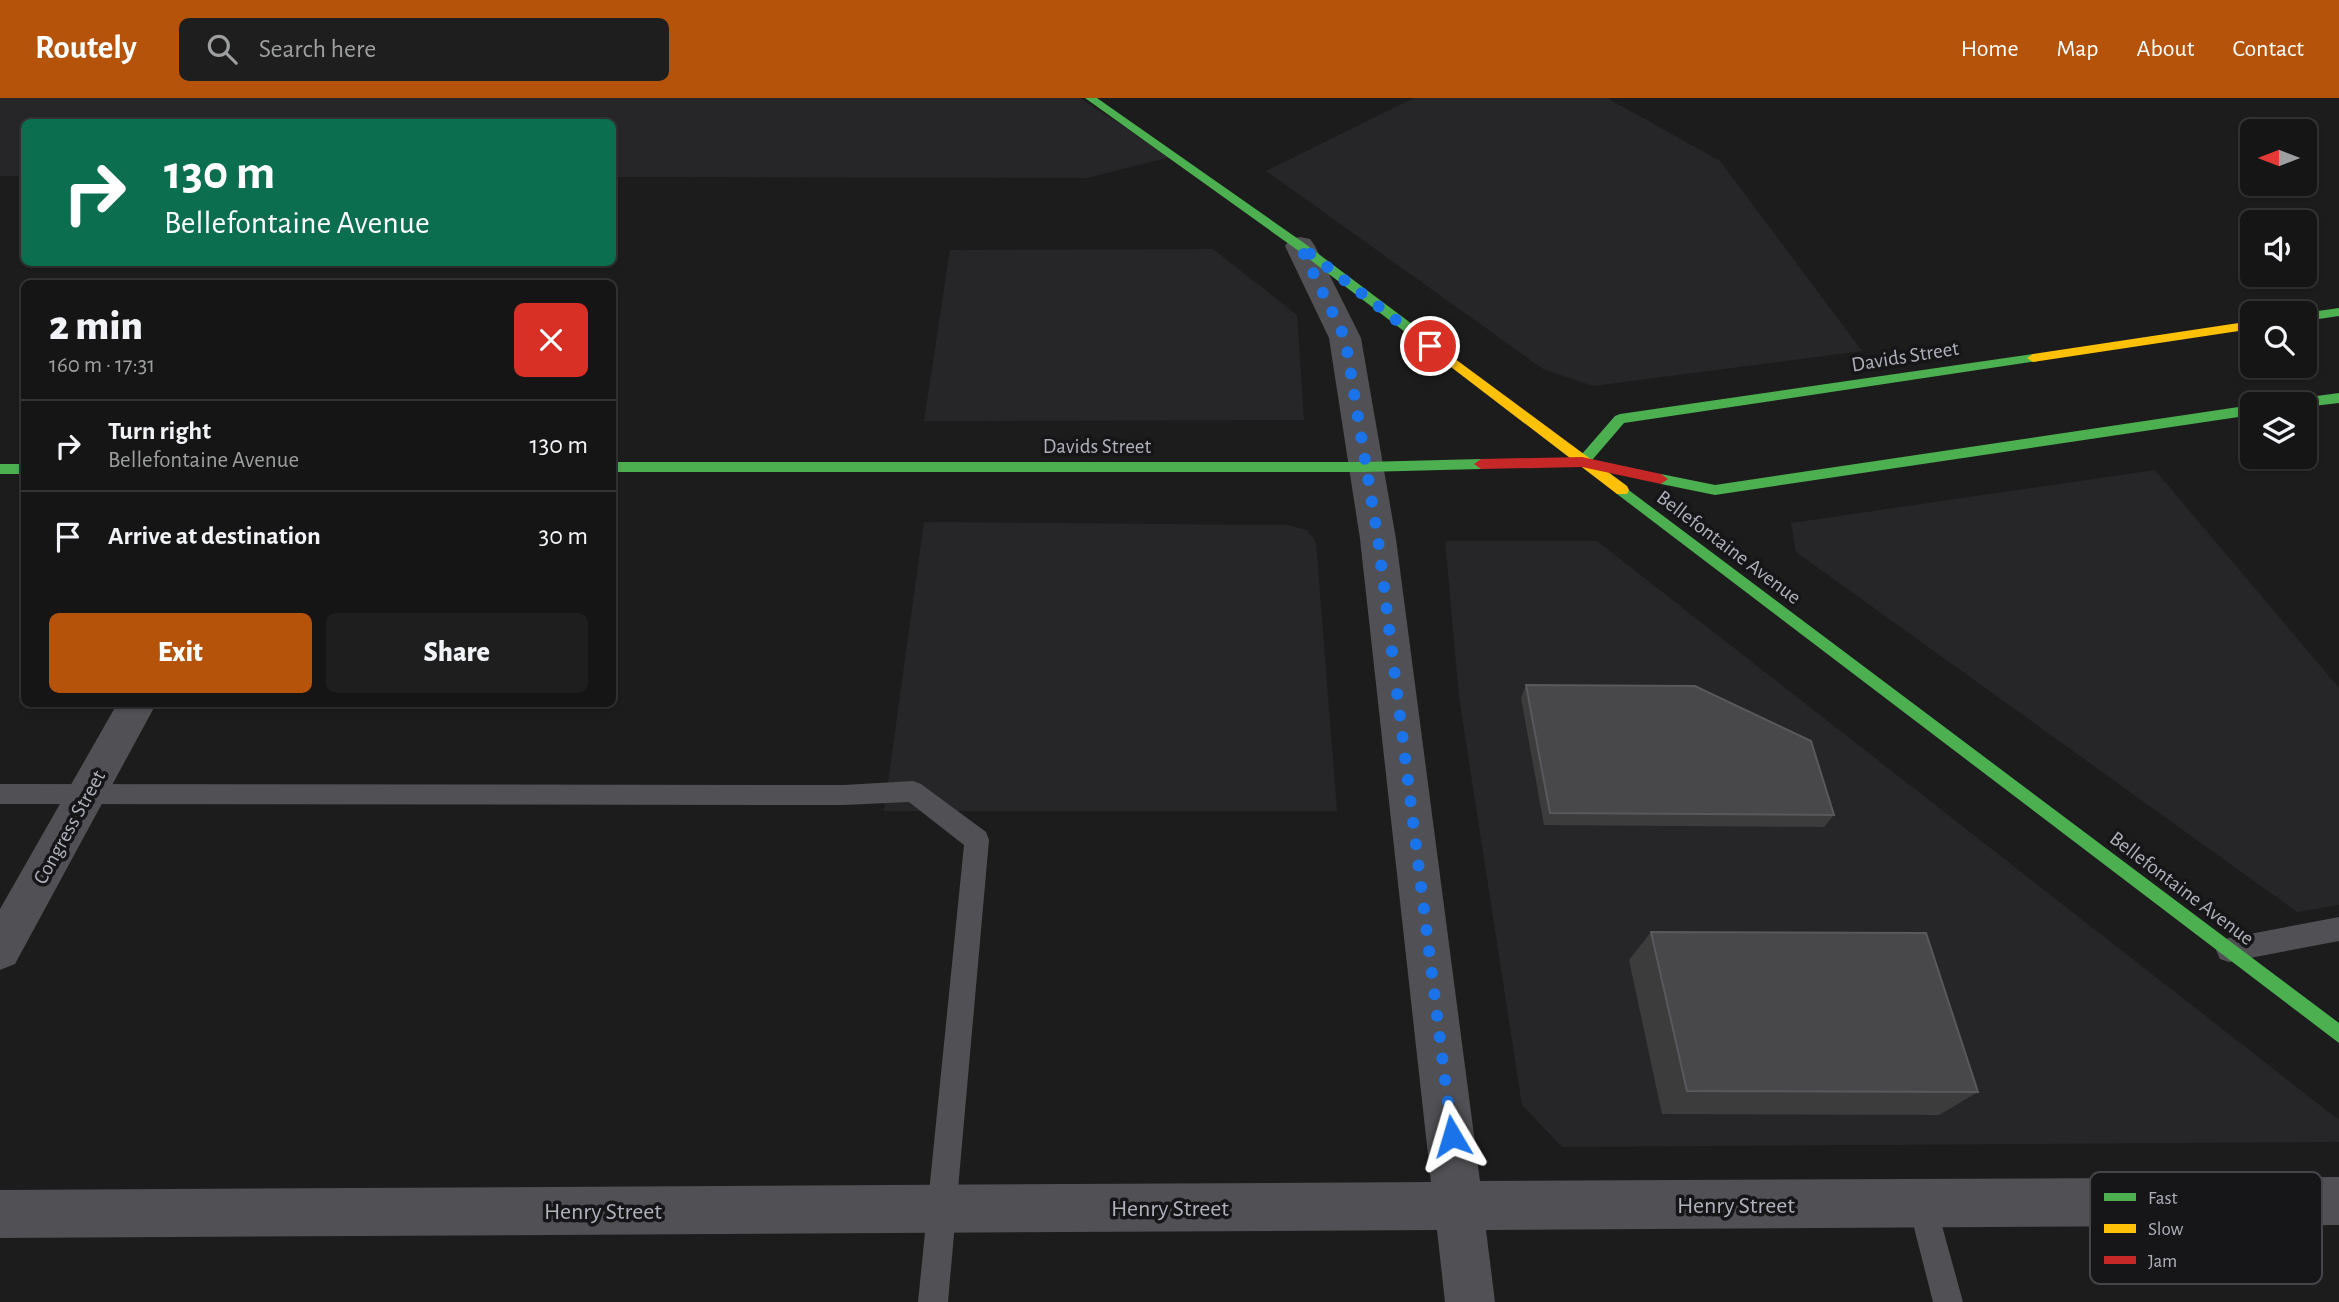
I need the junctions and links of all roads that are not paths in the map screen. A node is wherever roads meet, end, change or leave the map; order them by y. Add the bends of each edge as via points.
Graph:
1 (1090, 98) edge
2 (1300, 246) junction
3 (2339, 312) edge
4 (2317, 315) edge
5 (2240, 327) edge
6 (2339, 398) edge
7 (2317, 401) edge
8 (2240, 413) edge
9 (1582, 461) junction
10 (616, 467) edge
11 (1364, 467) junction
12 (0, 469) edge
13 (21, 469) edge
14 (135, 707) edge
15 (0, 794) edge
16 (86, 795) junction
17 (2339, 929) edge
18 (0, 950) edge
19 (2229, 950) junction
20 (2339, 1034) edge
21 (2090, 1203) edge
22 (1922, 1204) junction
23 (1460, 1207) junction
24 (943, 1210) junction
25 (0, 1214) edge
26 (933, 1302) edge
27 (1470, 1302) edge
28 (1948, 1302) edge

1 - 2 street, Bellefontaine Avenue
2 - 9 street, Bellefontaine Avenue
2 - 11 street via 1345,338
3 - 4 street
5 - 9 street, Davids Street via 1620,419
6 - 7 street
8 - 9 street, Davids Street via 1715,490
9 - 11 street, Davids Street
9 - 19 street, Bellefontaine Avenue
10 - 11 street, Davids Street
11 - 23 street via 1378,539
12 - 13 street
14 - 16 street, Congress Street
15 - 16 lane
16 - 18 street, Congress Street
16 - 24 lane via 844,795 913,791 977,840
17 - 19 lane
19 - 20 street, Bellefontaine Avenue
21 - 22 street, Henry Street
22 - 23 street, Henry Street
22 - 28 lane
23 - 24 street, Henry Street
23 - 27 street
24 - 25 street, Henry Street
24 - 26 lane

